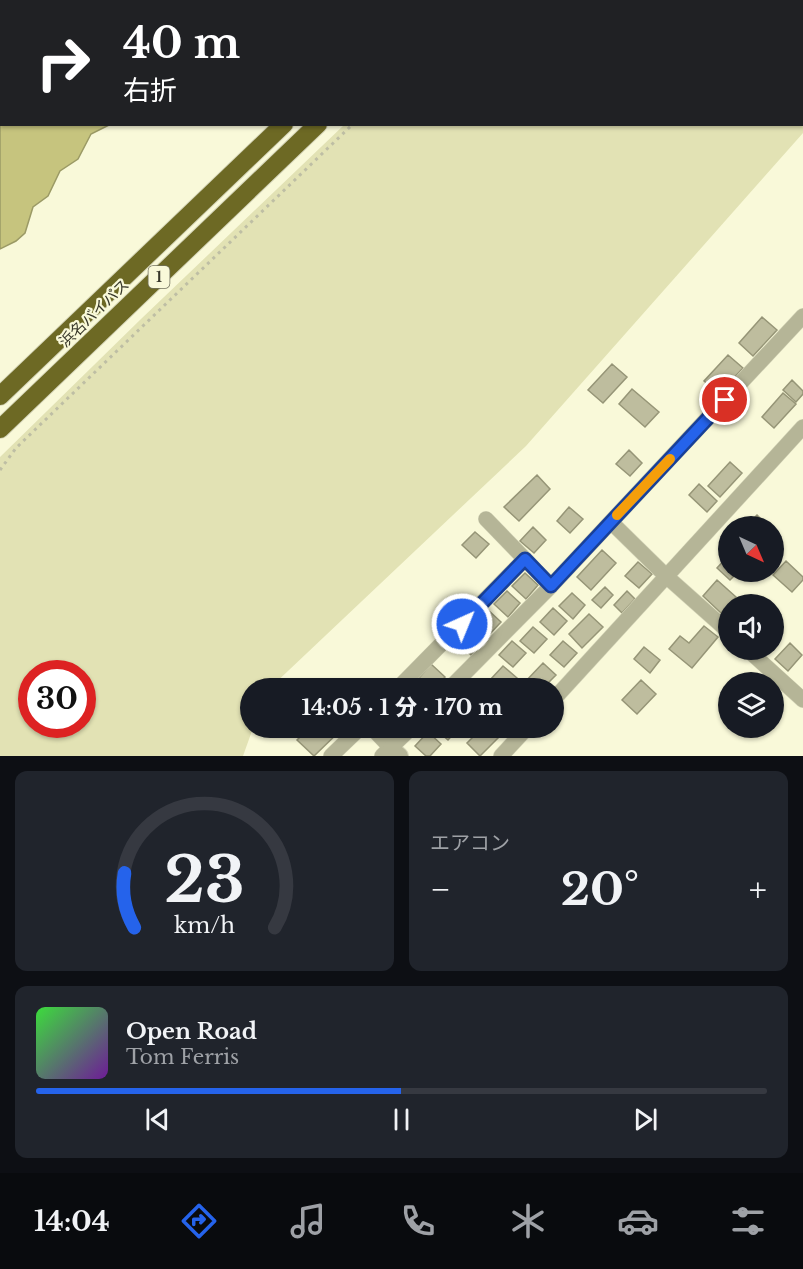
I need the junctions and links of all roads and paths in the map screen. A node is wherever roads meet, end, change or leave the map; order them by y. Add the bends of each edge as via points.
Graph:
1 (282, 126) edge
2 (316, 126) edge
3 (350, 126) edge
4 (803, 316) edge
5 (0, 396) edge
6 (803, 427) edge
7 (0, 429) edge
8 (0, 470) edge
9 (486, 519) dead end
10 (611, 522) junction
11 (525, 559) junction
12 (666, 576) junction
13 (551, 586) junction
14 (718, 622) edge
15 (759, 660) edge
16 (408, 678) edge
17 (460, 678) edge
18 (564, 688) edge
19 (803, 700) edge
20 (350, 738) edge
21 (380, 738) edge
22 (403, 738) edge
23 (518, 738) edge
24 (391, 753) edge
25 (331, 756) edge
26 (501, 756) edge

1 - 5 highway, 浜名バイパス / 1
2 - 7 highway, 浜名バイパス / 1
3 - 8 path via 16,448
4 - 10 street
6 - 12 street
9 - 11 street
10 - 12 street
10 - 13 street
11 - 13 street
11 - 16 street
12 - 14 street
12 - 18 street
13 - 17 street
15 - 19 street
20 - 25 street
21 - 24 street
22 - 24 street
23 - 26 street

